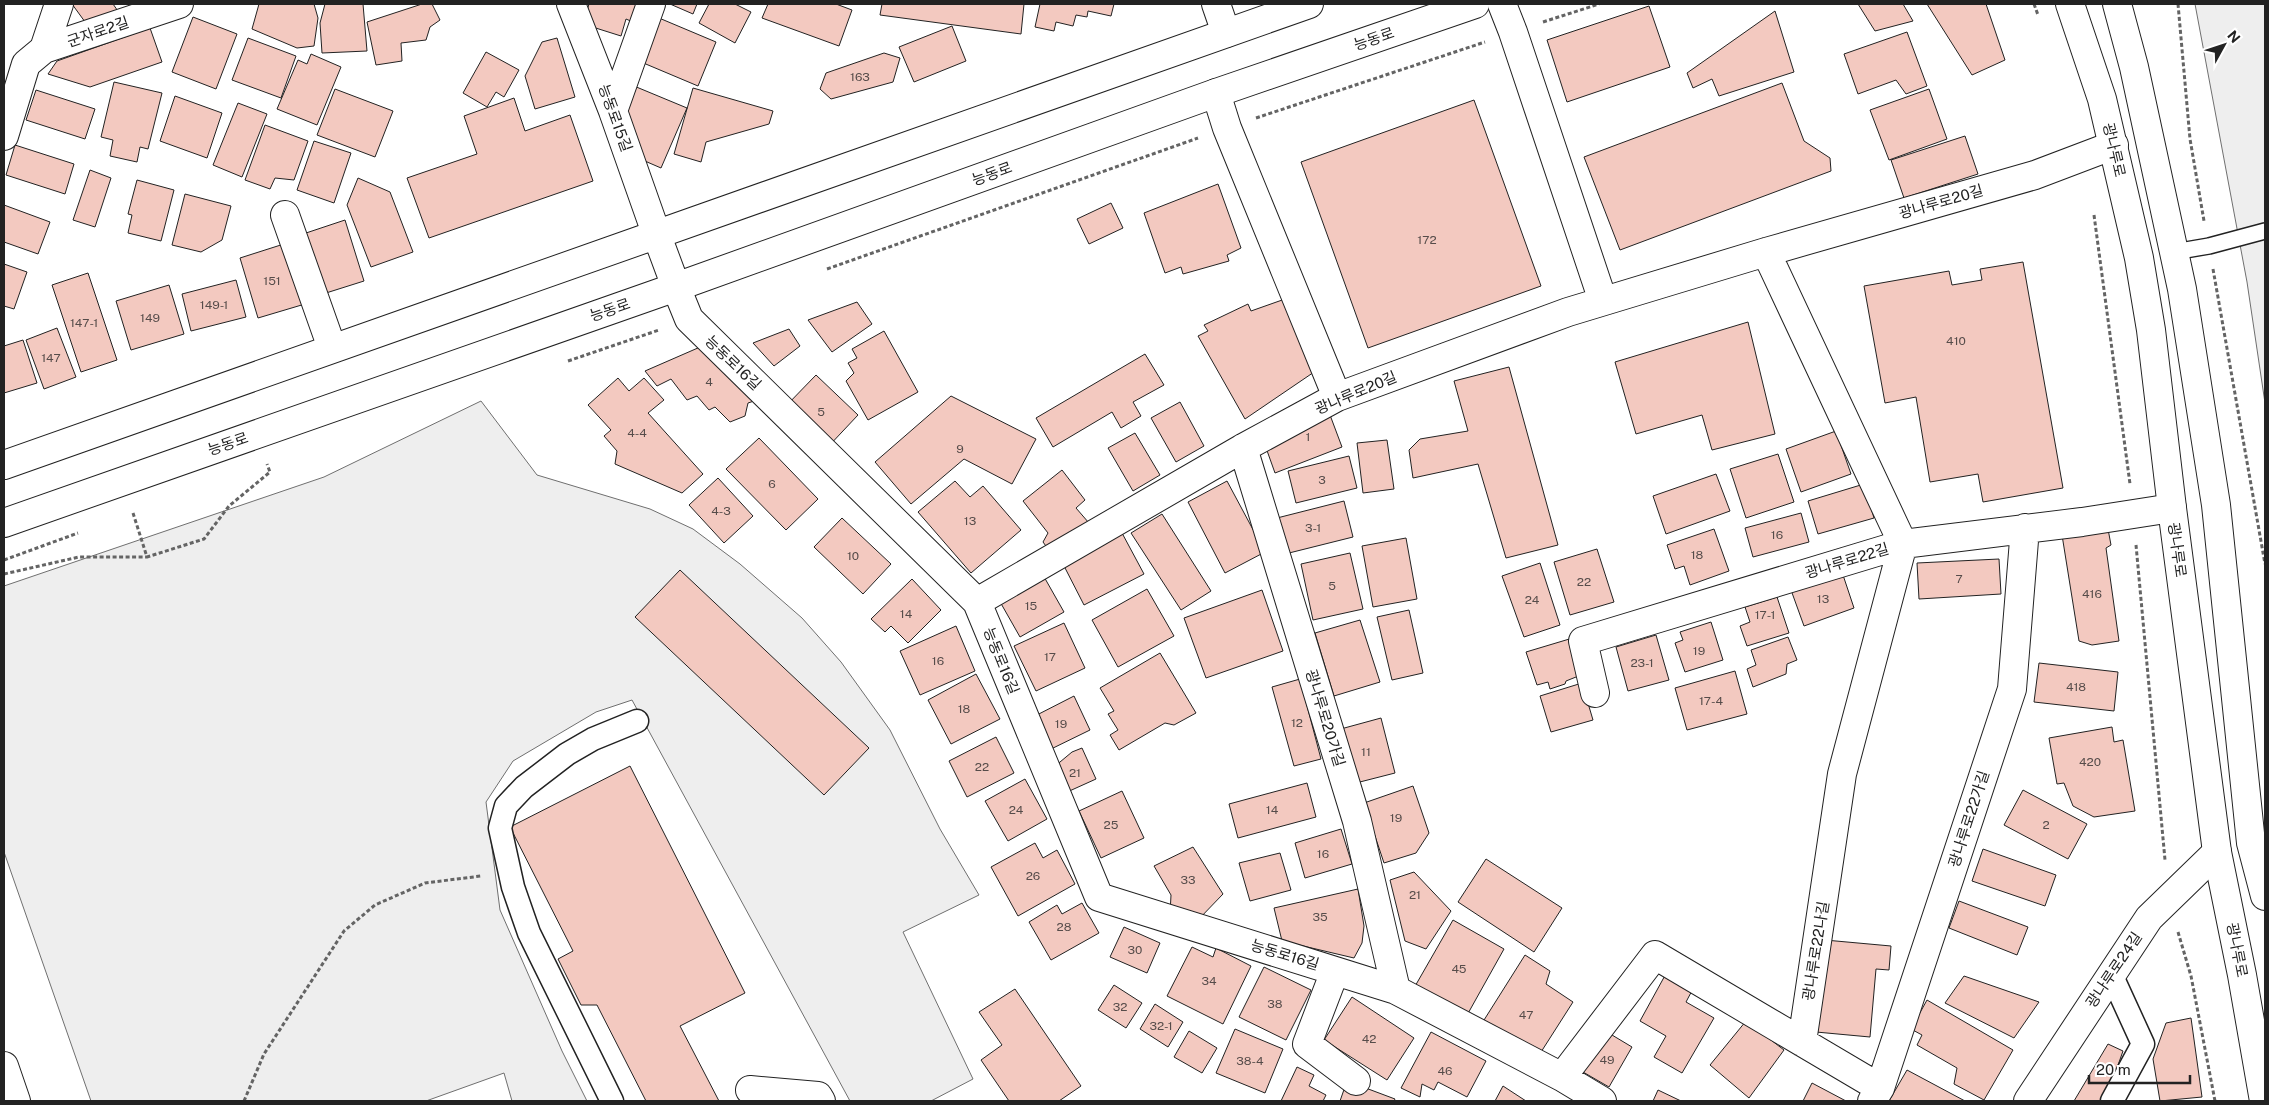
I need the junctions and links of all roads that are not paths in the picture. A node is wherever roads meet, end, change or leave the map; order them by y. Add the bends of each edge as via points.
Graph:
1 (59, 4) edge
2 (179, 4) edge
3 (570, 4) edge
4 (651, 4) edge
5 (1216, 4) edge
6 (1309, 4) edge
7 (1475, 4) edge
8 (1502, 4) edge
9 (2070, 4) edge
10 (2117, 4) edge
11 (1226, 33) junction
12 (25, 62) edge
13 (1216, 93) junction
14 (613, 110) junction
15 (4, 136) edge
16 (2114, 144) junction
17 (285, 215) dead end
18 (2265, 231) edge
19 (656, 233) junction
20 (1766, 252) junction
21 (2174, 252) junction
22 (676, 287) junction
23 (1603, 301) junction
24 (332, 348) junction
25 (1337, 397) junction
26 (1243, 448) junction
27 (4, 464) edge
28 (2172, 508) junction
29 (4, 523) edge
30 (2025, 528) junction
31 (1903, 544) junction
32 (977, 602) junction
33 (1595, 694) dead end
34 (637, 721) dead end
35 (2251, 843) junction
36 (2217, 852) junction
37 (2265, 896) edge
38 (1335, 971) junction
39 (2111, 974) junction
40 (1396, 990) junction
41 (1802, 1042) junction
42 (4, 1066) edge
43 (1562, 1077) junction
44 (1356, 1081) dead end
45 (750, 1090) dead end
46 (1876, 1095) edge
47 (16, 1101) edge
48 (612, 1101) edge
49 (822, 1101) edge
50 (1602, 1101) edge
51 (2028, 1101) edge
52 (2112, 1101) edge
53 (2264, 1101) edge

1 - 12 street
2 - 12 street, 군자로2길
3 - 14 street, 능동로15길
4 - 14 street
5 - 11 street
6 - 11 street
7 - 13 street, 능동로
8 - 23 street
9 - 16 street, 광나루로
10 - 21 street via 2134,66
11 - 19 street
12 - 15 street
13 - 22 street, 능동로
13 - 25 street via 1227,128
14 - 19 street, 능동로15길
16 - 20 street, 광나루로20길 via 2035,175
16 - 28 street, 광나루로 via 2151,330
17 - 24 street
18 - 21 lane
19 - 22 street, 능동로15길
19 - 24 street
20 - 23 street, 광나루로20길
20 - 31 street
21 - 35 street via 2216,506
22 - 29 street, 능동로
22 - 32 street, 능동로16길 via 689,319
23 - 25 street, 광나루로20길
24 - 27 street
25 - 26 street, 광나루로20길
26 - 32 street, 광나루로20길
26 - 40 street, 광나루로20가길 via 1357,821
28 - 30 street, 광나루로22길
28 - 36 street, 광나루로
30 - 31 street, 광나루로22길
30 - 46 street, 광나루로22가길 via 2012,689
31 - 33 street, 광나루로22길 via 1583,641
31 - 41 street, 광나루로22나길 via 1842,774
32 - 38 street, 능동로16길 via 1098,897
34 - 48 street via 566,754 524,787 506,806 500,828 513,887 529,933
35 - 36 street
35 - 37 street
36 - 39 street, 광나루로24길 via 2149,918
36 - 53 street, 광나루로
38 - 40 street, 능동로16길
38 - 44 street, 능동로16길 via 1307,1044
39 - 51 street, 광나루로24길
39 - 52 street via 2143,1044
40 - 43 street, 능동로16길
41 - 43 street via 1655,955
41 - 46 street
42 - 47 street
43 - 50 street, 능동로16길
45 - 49 street via 818,1096

